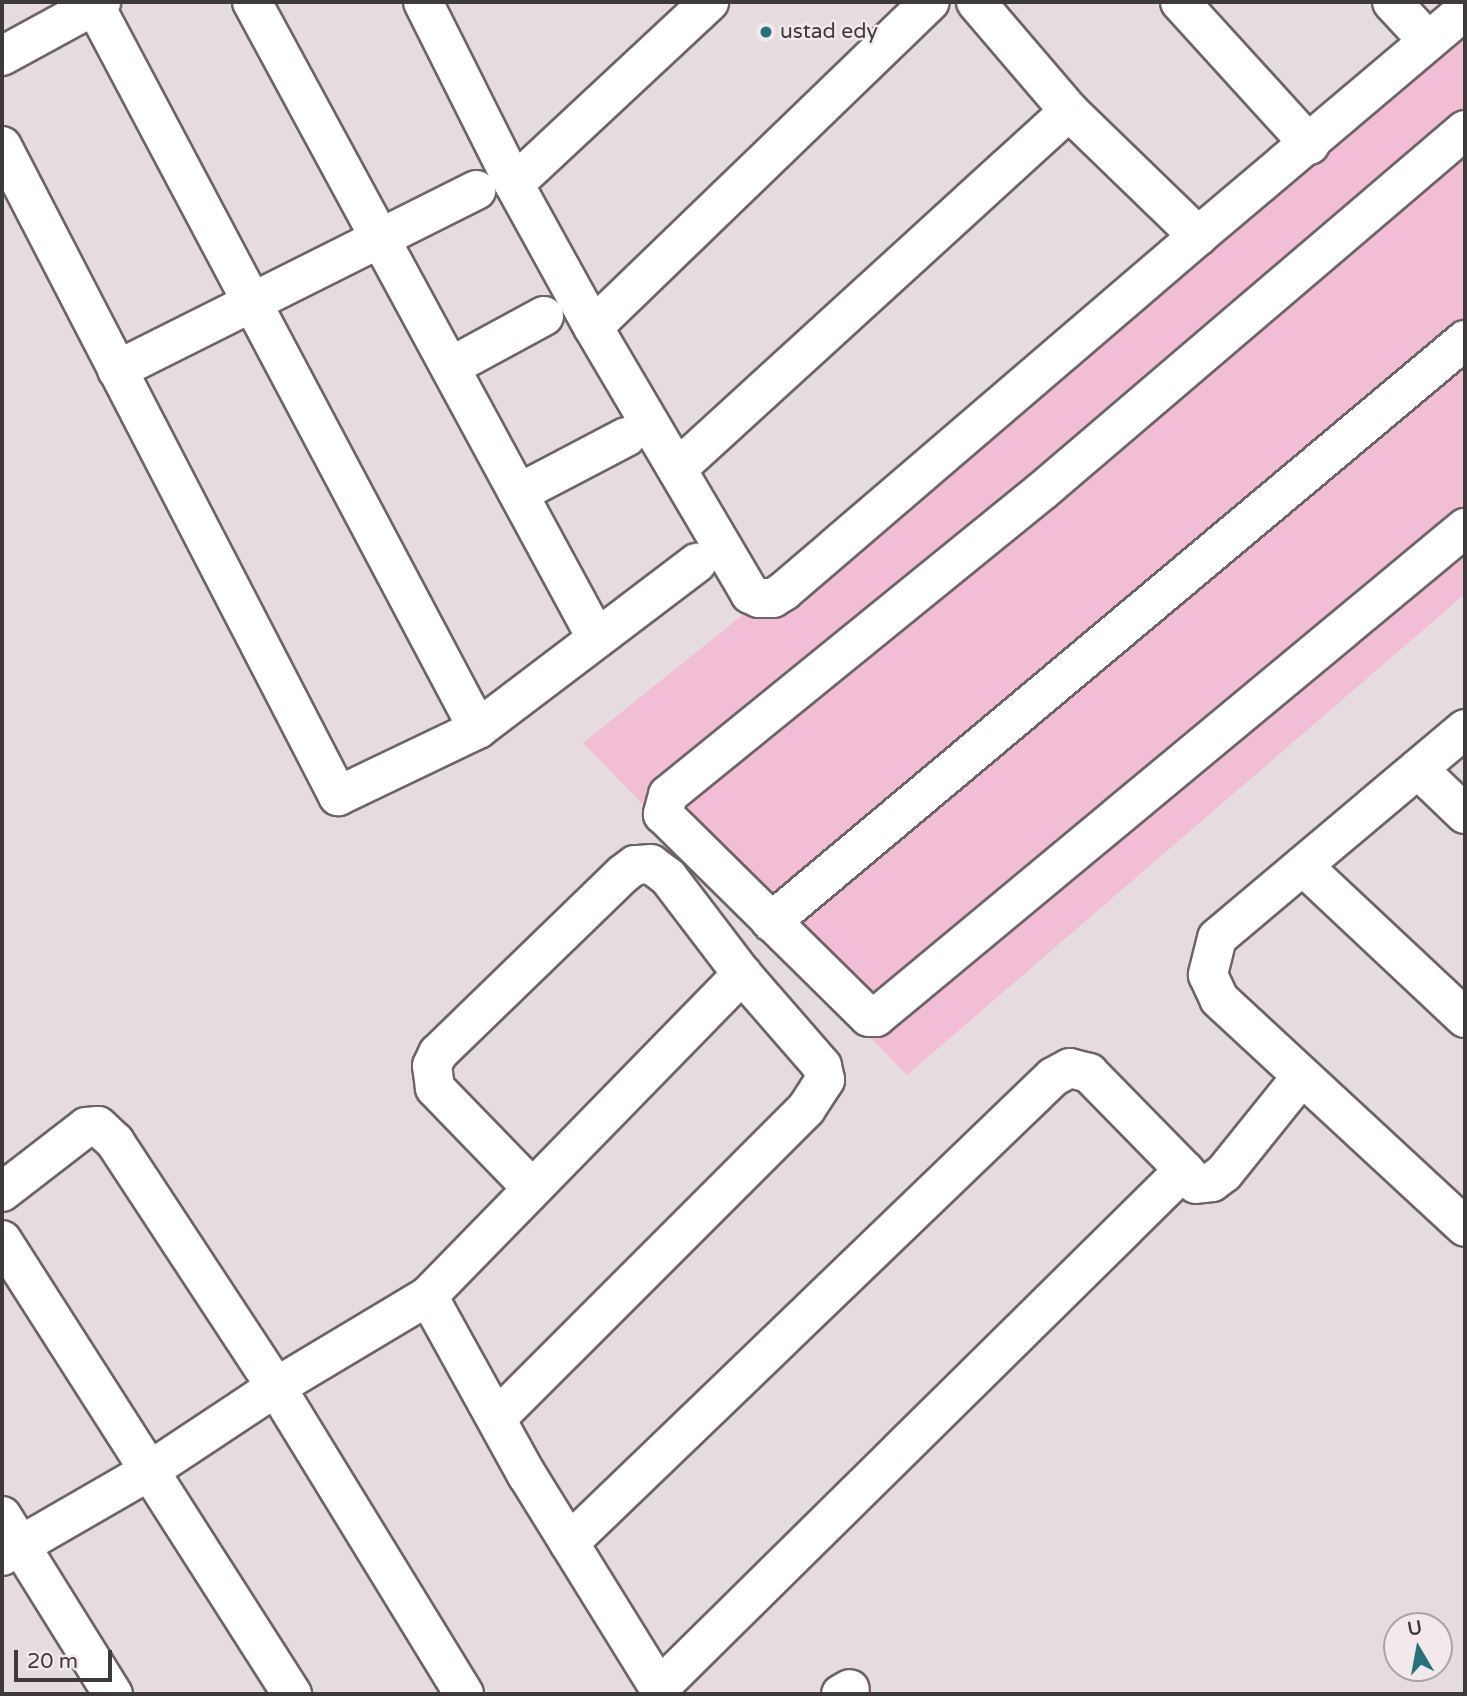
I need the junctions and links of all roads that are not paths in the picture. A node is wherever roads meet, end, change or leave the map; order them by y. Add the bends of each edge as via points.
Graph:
1 (252, 2) edge
2 (423, 2) edge
3 (709, 2) edge
4 (930, 2) edge
5 (976, 2) edge
6 (1180, 2) edge
7 (1392, 2) edge
8 (99, 5) edge
9 (1465, 10) edge
10 (1428, 41) junction
11 (2, 56) edge
12 (1069, 111) junction
13 (1465, 130) edge
14 (1310, 145) junction
15 (2, 146) edge
16 (496, 187) junction
17 (1198, 236) junction
18 (381, 240) junction
19 (249, 303) junction
20 (544, 316) dead end
21 (593, 327) junction
22 (1465, 340) edge
23 (450, 367) junction
24 (117, 370) junction
25 (626, 437) dead end
26 (677, 468) junction
27 (519, 493) junction
28 (1465, 528) edge
29 (698, 563) dead end
30 (597, 639) junction
31 (478, 729) junction
32 (1465, 729) edge
33 (1418, 769) junction
34 (1465, 814) edge
35 (1303, 866) junction
36 (771, 922) junction
37 (742, 974) junction
38 (1465, 1018) edge
39 (1302, 1076) junction
40 (1184, 1170) junction
41 (532, 1188) junction
42 (2, 1192) edge
43 (1462, 1215) edge
44 (2, 1241) edge
45 (428, 1296) junction
46 (276, 1387) junction
47 (497, 1418) junction
48 (149, 1471) junction
49 (7, 1540) edge
50 (569, 1543) junction
51 (661, 1691) edge
52 (113, 1694) edge
53 (292, 1694) edge
54 (464, 1694) edge

1 - 18 street
2 - 16 street
3 - 16 street
4 - 21 street
5 - 12 street
6 - 14 street
7 - 10 street
8 - 11 street
8 - 19 street
9 - 10 street
10 - 14 street
12 - 17 street
12 - 26 street
13 - 36 street via 1042,491 668,795 663,814
14 - 17 street
15 - 24 street
16 - 18 street
16 - 21 street
17 - 26 street via 773,598 750,594
18 - 19 street
18 - 23 street
19 - 24 street
19 - 31 street
20 - 23 street
21 - 26 street
22 - 36 street
23 - 27 street
24 - 31 street via 338,796
25 - 27 street
27 - 30 street
28 - 36 street via 886,1012 869,1017
29 - 30 street
30 - 31 street
32 - 33 street
33 - 34 street
33 - 35 street
35 - 38 street
35 - 39 street via 1217,938 1208,975 1219,999
37 - 41 street
37 - 41 street via 668,877 650,864 635,865 438,1053 432,1066 435,1088
37 - 47 street via 822,1066 825,1080 818,1096
39 - 40 street via 1212,1182 1196,1184
39 - 43 street
40 - 50 street via 1089,1073 1070,1068 1053,1077
40 - 51 street
41 - 45 street
42 - 46 street via 74,1134 98,1126 115,1142
44 - 48 street
45 - 46 street
45 - 47 street
46 - 48 street
46 - 54 street
47 - 50 street
48 - 49 street
48 - 53 street
49 - 52 street
50 - 51 street

